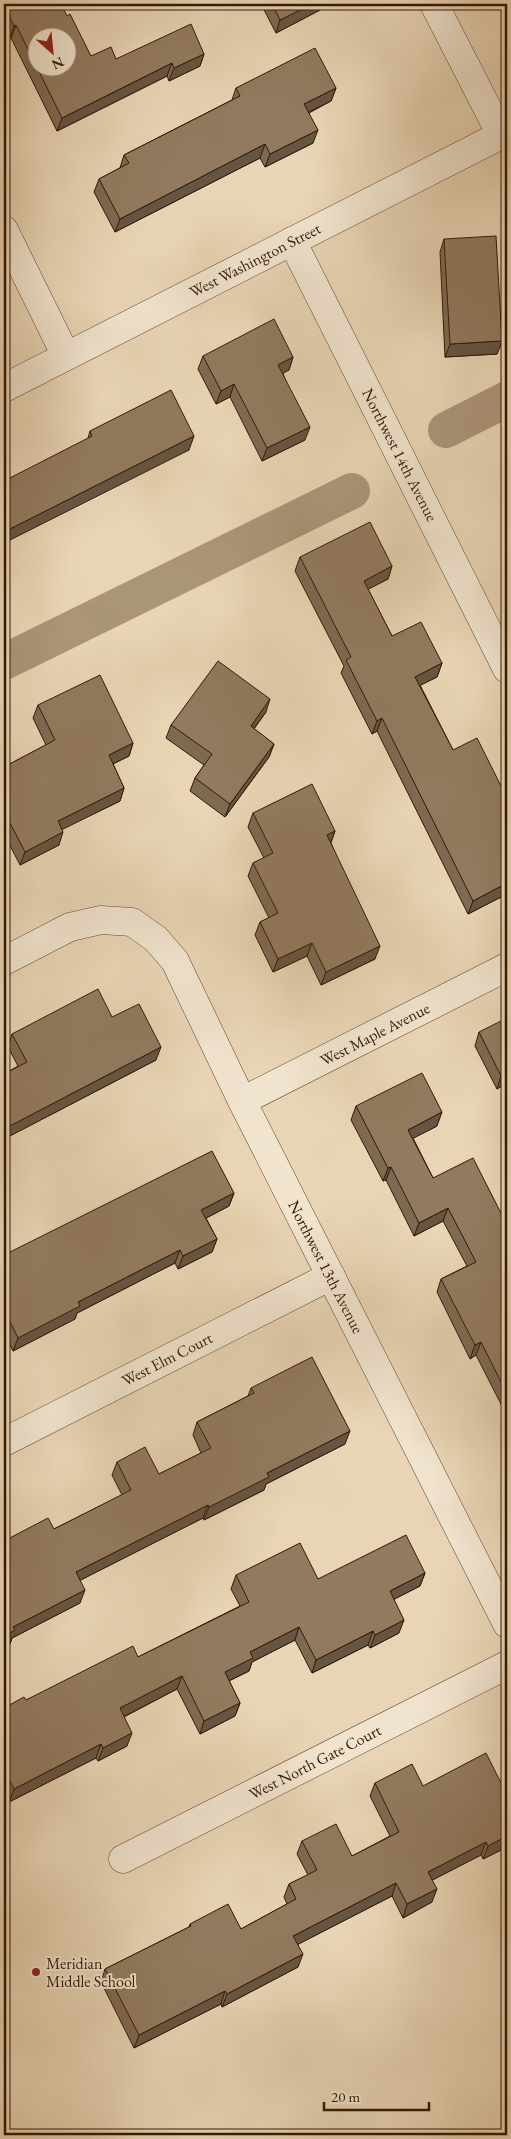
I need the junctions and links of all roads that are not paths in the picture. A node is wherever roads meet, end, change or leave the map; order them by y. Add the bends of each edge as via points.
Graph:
1 (434, 4) edge
2 (504, 134) edge
3 (4, 230) edge
4 (292, 241) junction
5 (66, 356) junction
6 (4, 388) edge
7 (507, 669) edge
8 (4, 961) edge
9 (507, 967) edge
10 (242, 1101) junction
11 (331, 1276) junction
12 (4, 1442) edge
13 (507, 1624) edge
14 (507, 1665) edge
15 (123, 1859) dead end

1 - 2 street
2 - 4 street, West Washington Street
3 - 5 street
4 - 5 street, West Washington Street
4 - 7 street, Northwest 14th Avenue
5 - 6 street, West Washington Street
8 - 10 street, Northwest 13th Avenue via 70,927 101,920 132,922 156,939 175,961
9 - 10 street, West Maple Avenue
10 - 11 street, Northwest 13th Avenue
11 - 12 street, West Elm Court
11 - 13 street, Northwest 13th Avenue
14 - 15 street, West North Gate Court

